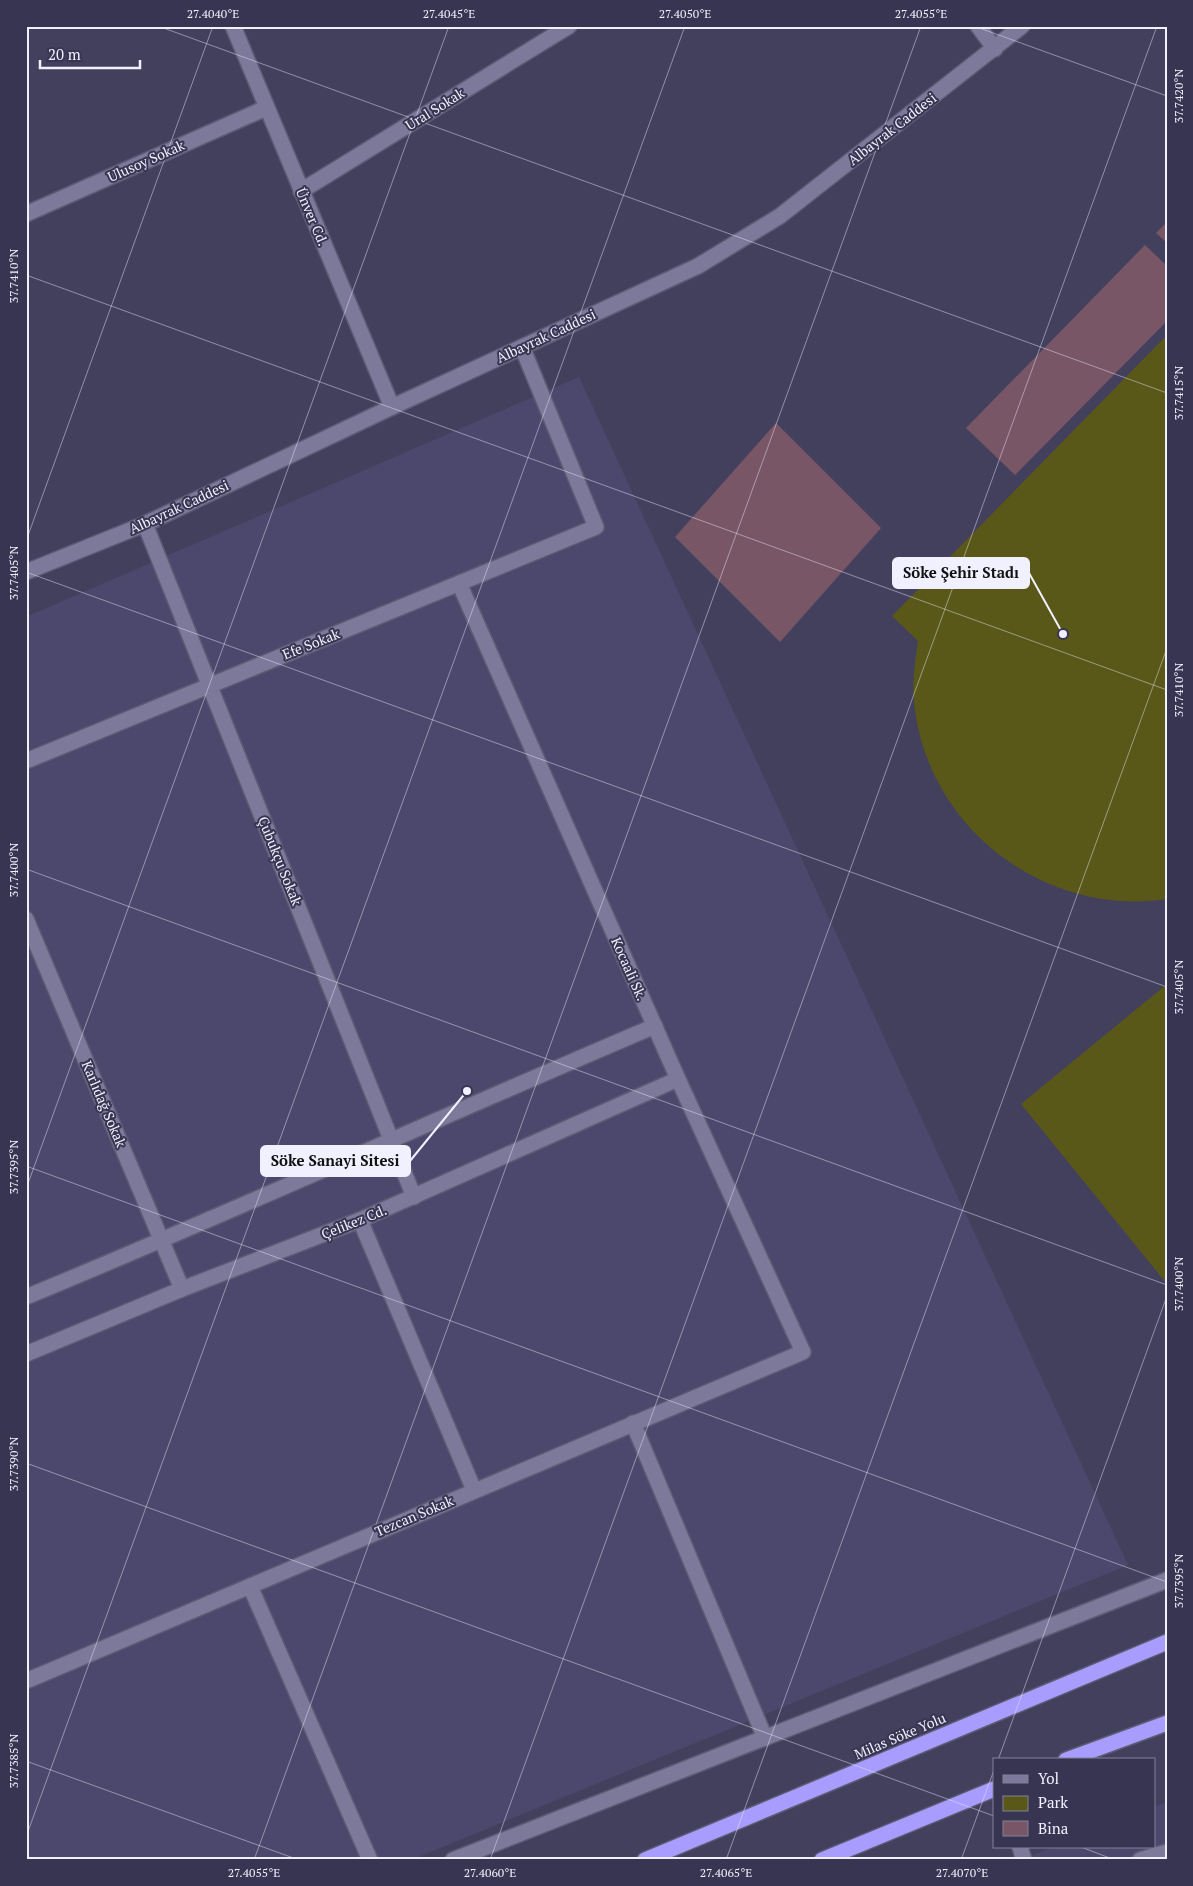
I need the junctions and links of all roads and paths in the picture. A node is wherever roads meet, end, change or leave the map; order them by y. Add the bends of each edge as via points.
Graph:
1 (233, 26) edge
2 (569, 26) edge
3 (978, 26) edge
4 (1022, 26) edge
5 (996, 49) junction
6 (266, 108) junction
7 (301, 191) junction
8 (26, 214) edge
9 (522, 348) junction
10 (392, 407) junction
11 (145, 524) junction
12 (26, 572) edge
13 (459, 583) junction
14 (210, 685) junction
15 (26, 760) edge
16 (26, 919) edge
17 (654, 1026) junction
18 (678, 1079) junction
19 (391, 1139) junction
20 (414, 1197) junction
21 (360, 1220) junction
22 (162, 1241) junction
23 (182, 1289) junction
24 (26, 1297) edge
25 (803, 1352) joint
26 (26, 1354) edge
27 (634, 1423) junction
28 (474, 1490) junction
29 (1167, 1580) edge
30 (250, 1586) junction
31 (1167, 1642) edge
32 (26, 1681) edge
33 (1167, 1723) edge
34 (765, 1738) junction
35 (1071, 1758) edge
36 (993, 1789) edge
37 (1020, 1848) edge
38 (1167, 1852) edge
39 (370, 1860) edge
40 (453, 1860) edge
41 (645, 1860) edge
42 (822, 1860) edge
43 (1024, 1860) edge
44 (1140, 1860) edge

1 - 6 street, Ünver Cd.
2 - 7 street, Ural Sokak
3 - 5 street
4 - 5 street, Albayrak Caddesi
5 - 9 street, Albayrak Caddesi via 780,216 698,266
6 - 7 street, Ünver Cd.
6 - 8 street, Ulusoy Sokak
7 - 10 street, Ünver Cd.
9 - 10 street, Albayrak Caddesi
9 - 13 street, Efe Sokak via 596,527
10 - 11 street, Albayrak Caddesi
11 - 12 street, Albayrak Caddesi
11 - 14 street, Çubukçu Sokak
13 - 14 street, Efe Sokak
13 - 17 street, Kocaali Sk.
14 - 15 street, Efe Sokak
14 - 19 street, Çubukçu Sokak
16 - 22 street, Karlıdağ Sokak
17 - 18 street, Kocaali Sk.
17 - 19 street
18 - 20 street, Çelikez Cd.
18 - 25 street, Kocaali Sk.
19 - 20 street, Çubukçu Sokak
19 - 22 street
20 - 21 street, Çelikez Cd.
21 - 23 street, Çelikez Cd.
21 - 28 street
22 - 23 street, Karlıdağ Sokak
22 - 24 street
23 - 26 street, Çelikez Cd.
25 - 27 street, Tezcan Sokak
27 - 28 street, Tezcan Sokak
27 - 34 street
28 - 30 street, Tezcan Sokak
29 - 34 street
30 - 32 street, Tezcan Sokak
30 - 39 street
31 - 41 highway, Milas Söke Yolu
33 - 35 highway
34 - 40 street
36 - 42 highway
37 - 43 street
38 - 44 street

